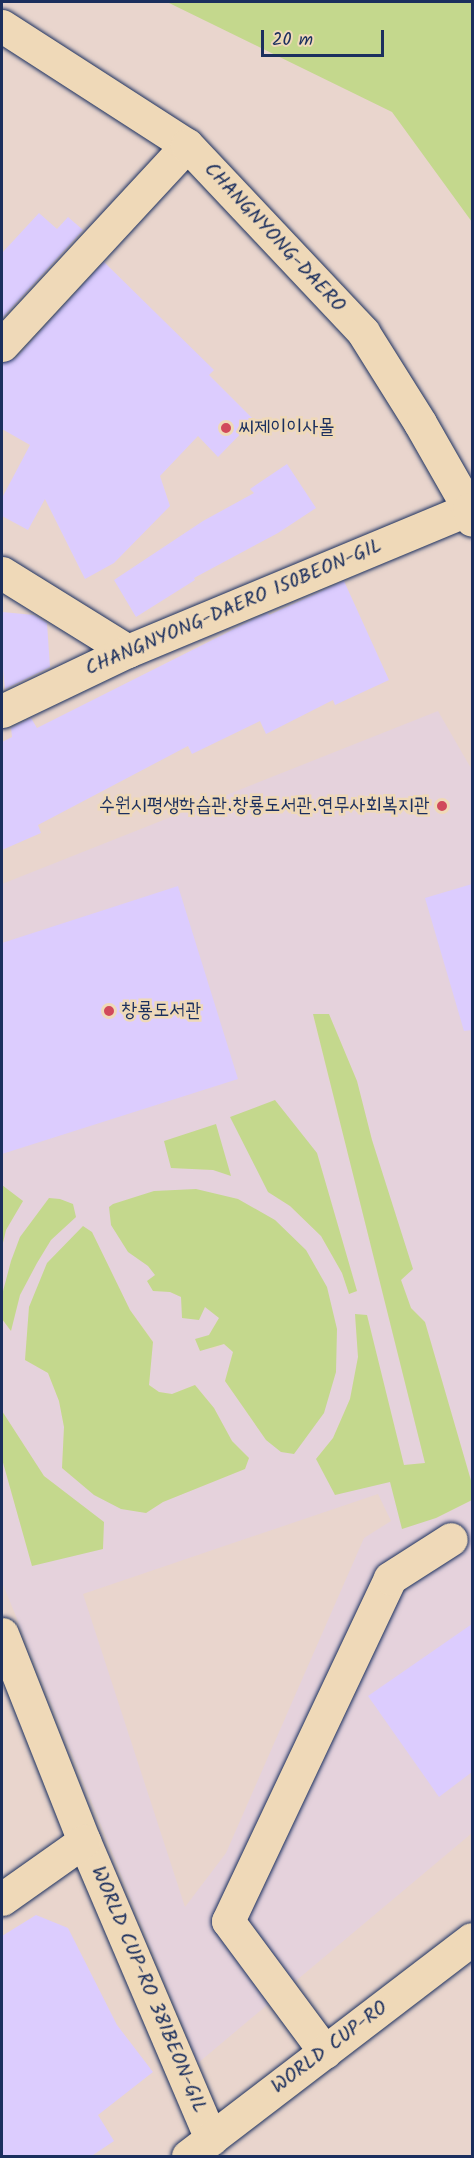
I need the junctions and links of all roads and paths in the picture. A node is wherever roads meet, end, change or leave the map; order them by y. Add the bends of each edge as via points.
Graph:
1 (2, 26) edge
2 (187, 145) junction
3 (2, 345) edge
4 (471, 512) edge
5 (2, 573) edge
6 (128, 651) junction
7 (2, 711) edge
8 (451, 1539) dead end
9 (2, 1634) edge
10 (84, 1840) junction
11 (2, 1899) edge
12 (472, 1939) edge
13 (325, 2052) junction
14 (200, 2148) edge

1 - 2 street, CHANGNYONG-DAERO
2 - 3 street
2 - 4 street, CHANGNYONG-DAERO via 363,332
4 - 6 street, CHANGNYONG-DAERO 150BEON-GIL
5 - 6 street
6 - 7 street, CHANGNYONG-DAERO 150BEON-GIL
8 - 13 street via 390,1578 228,1921
9 - 10 street, WORLD CUP-RO 381BEON-GIL
10 - 11 street, WORLD CUP-RO 381BEON-GIL
10 - 14 street, WORLD CUP-RO 381BEON-GIL
12 - 13 street, WORLD CUP-RO
13 - 14 street, WORLD CUP-RO

